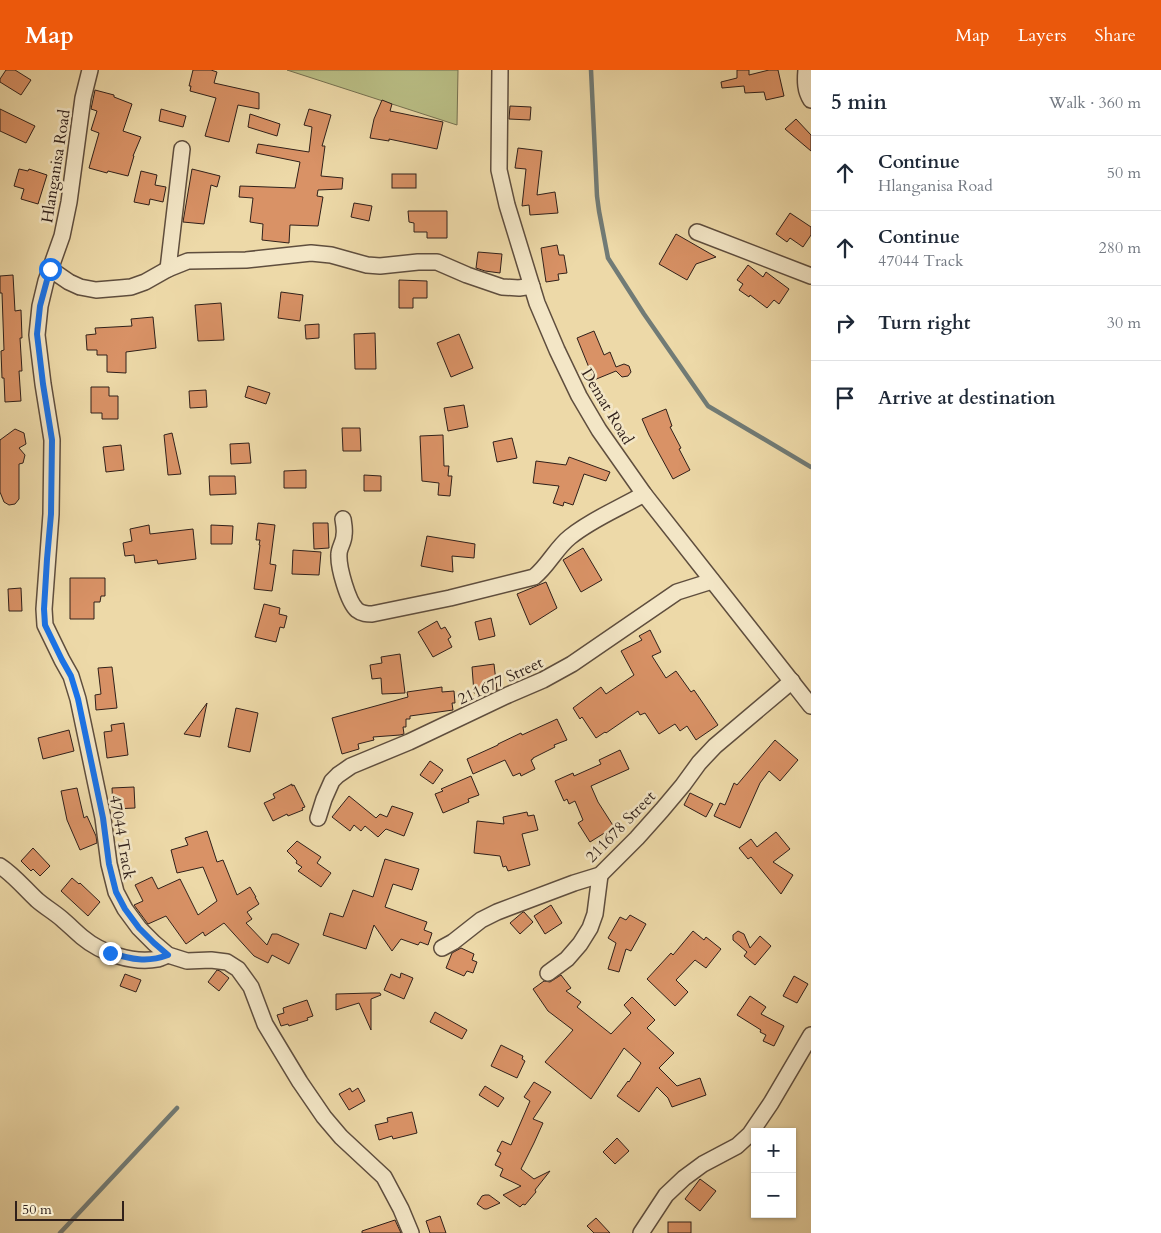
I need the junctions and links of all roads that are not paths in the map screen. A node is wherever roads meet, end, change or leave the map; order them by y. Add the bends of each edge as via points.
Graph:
1 (90, 70) edge
2 (500, 70) edge
3 (806, 70) edge
4 (811, 100) edge
5 (182, 149) dead end
6 (697, 232) dead end
7 (50, 269) junction
8 (168, 269) junction
9 (811, 276) edge
10 (532, 286) junction
11 (43, 384) joint
12 (644, 494) junction
13 (344, 520) dead end
14 (712, 581) junction
15 (792, 681) junction
16 (811, 706) edge
17 (318, 818) dead end
18 (0, 866) edge
19 (600, 875) junction
20 (442, 948) dead end
21 (168, 955) junction
22 (548, 973) dead end
23 (811, 1035) edge
24 (410, 1233) edge
25 (641, 1233) edge

1 - 7 street, Hlanganisa Road via 83,98 70,202
2 - 10 street, Demat Road via 499,170
3 - 4 street via 805,82
5 - 8 street
6 - 9 street
7 - 8 street via 80,288 96,290 131,287
7 - 11 street, Hlanganisa Road via 40,306 37,334
8 - 10 street via 188,262 311,253 380,266 437,262 502,287
10 - 12 street, Demat Road via 579,396
11 - 21 street, 47044 Track via 52,440 45,625 71,676 78,699 116,892 139,928
12 - 13 street via 570,536 534,577 372,614 358,611 351,602 343,577 339,553 344,537
12 - 14 street, Demat Road
14 - 15 street, Demat Road
14 - 17 street, 211677 Street via 677,592 572,664 543,680 351,766 332,781
15 - 16 street, Demat Road
15 - 19 street, 211678 Street via 715,746 662,810
18 - 21 street via 37,900 99,948 144,960
19 - 20 street, 211678 Street via 497,912
19 - 22 street via 590,928 567,959
21 - 24 street, 47044 Track via 187,961 227,962 238,969 251,987 265,1024 300,1082 335,1130 384,1177
23 - 25 street via 750,1134 737,1146 684,1178 666,1195

